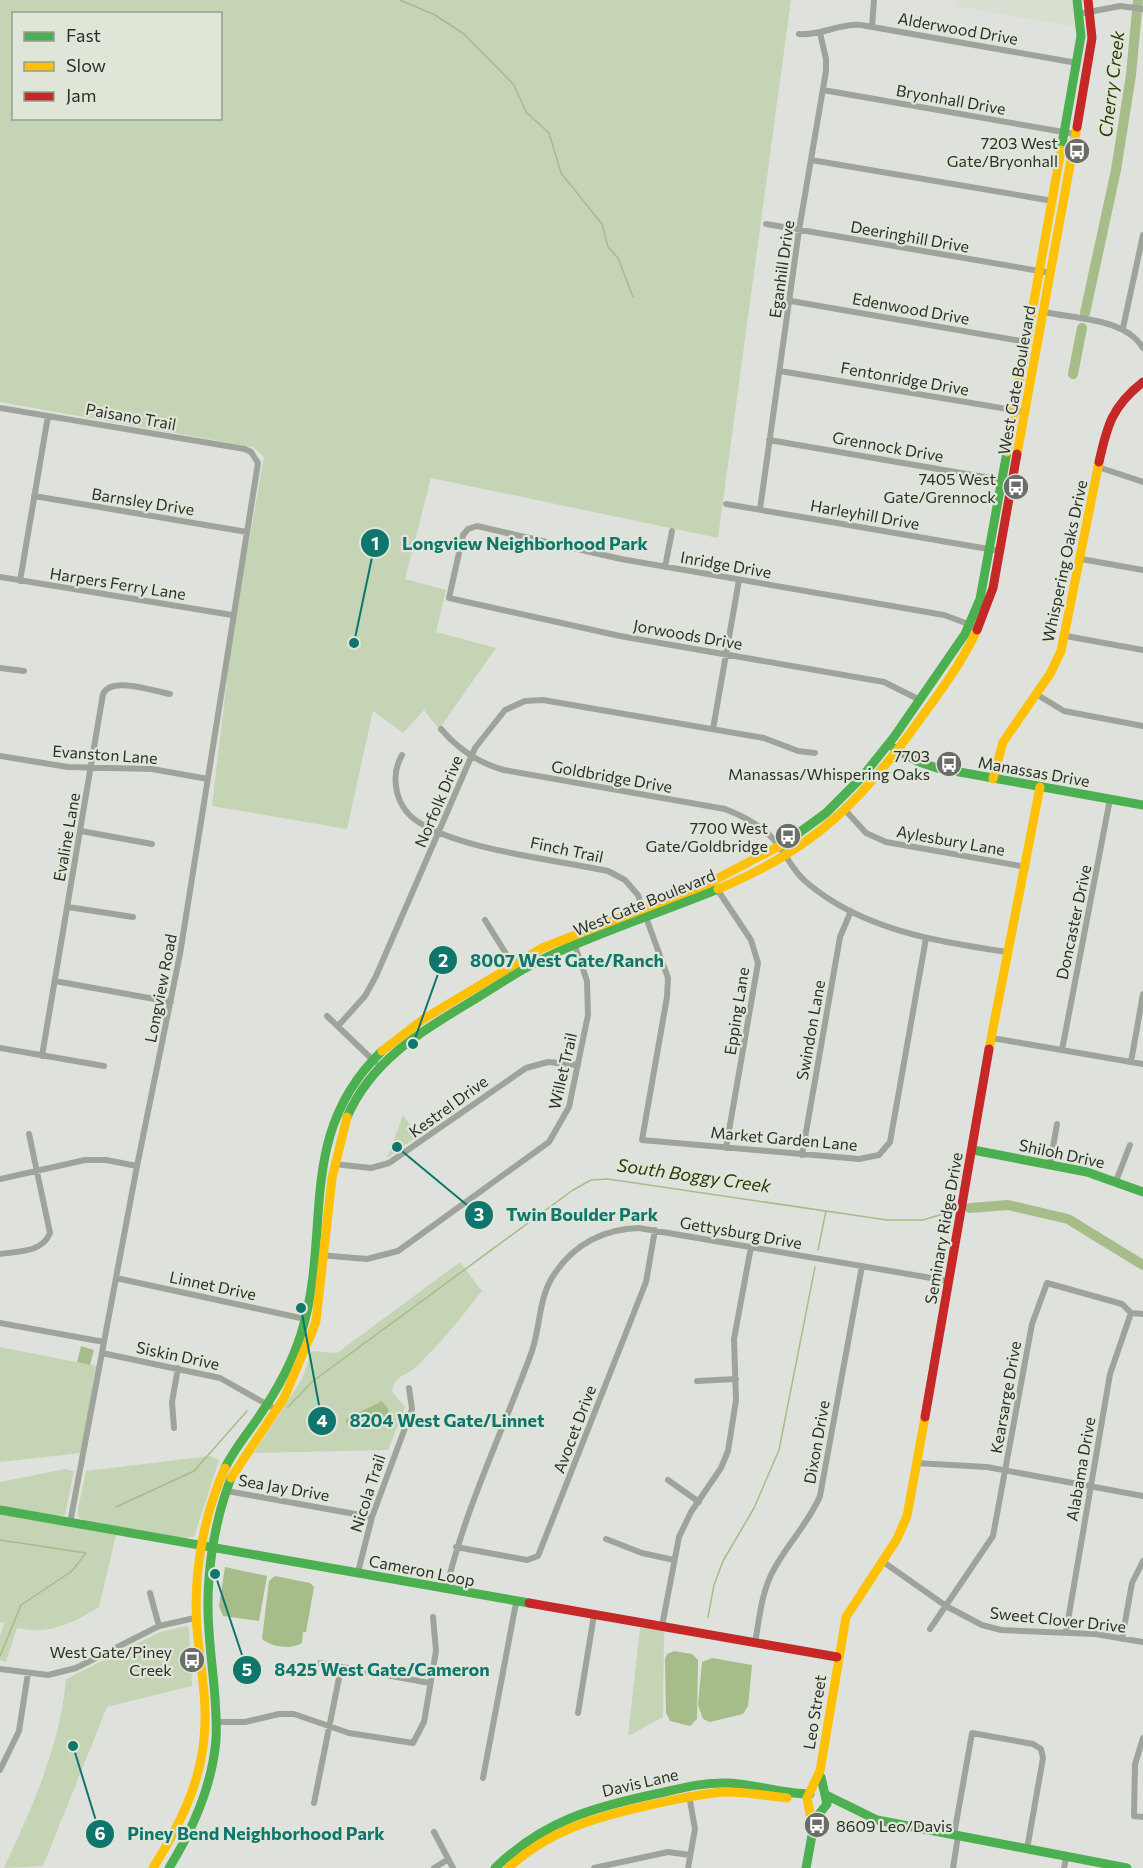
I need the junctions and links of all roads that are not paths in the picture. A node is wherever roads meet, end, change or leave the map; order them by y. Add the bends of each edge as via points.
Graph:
1 (874, 0) edge
2 (1077, 0) edge
3 (1088, 0) edge
4 (1143, 9) edge
5 (1090, 13) junction
6 (1079, 14) junction
7 (872, 27) junction
8 (820, 33) junction
9 (799, 34) dead end
10 (1077, 63) junction
11 (823, 90) junction
12 (1070, 133) junction
13 (811, 160) junction
14 (1053, 201) junction
15 (766, 224) dead end
16 (799, 230) junction
17 (1143, 235) edge
18 (1040, 271) junction
19 (1051, 273) junction
20 (790, 301) junction
21 (1044, 312) junction
22 (1123, 328) junction
23 (1027, 342) junction
24 (1143, 348) edge
25 (780, 371) junction
26 (1143, 382) edge
27 (0, 408) edge
28 (1015, 411) junction
29 (1025, 412) junction
30 (48, 416) junction
31 (769, 440) junction
32 (255, 457) joint
33 (1098, 467) junction
34 (1002, 480) junction
35 (1143, 482) edge
36 (34, 496) junction
37 (726, 504) dead end
38 (760, 509) junction
39 (672, 531) dead end
40 (247, 532) junction
41 (989, 549) junction
42 (1000, 550) junction
43 (1081, 559) junction
44 (665, 567) junction
45 (1143, 570) edge
46 (0, 577) edge
47 (739, 580) junction
48 (20, 581) junction
49 (449, 598) joint
50 (232, 615) junction
51 (970, 625) junction
52 (980, 629) junction
53 (1066, 636) junction
54 (1143, 650) edge
55 (726, 654) junction
56 (0, 668) edge
57 (24, 671) dead end
58 (170, 694) dead end
59 (1036, 694) junction
60 (920, 700) junction
61 (1143, 726) edge
62 (441, 729) dead end
63 (713, 729) junction
64 (889, 746) junction
65 (898, 751) junction
66 (814, 753) dead end
67 (402, 755) dead end
68 (0, 756) edge
69 (471, 756) junction
70 (91, 768) junction
71 (208, 779) junction
72 (993, 779) junction
73 (1040, 788) junction
74 (1110, 799) junction
75 (1143, 805) edge
76 (846, 811) junction
77 (81, 831) junction
78 (440, 832) junction
79 (152, 844) dead end
80 (780, 847) junction
81 (785, 856) junction
82 (1026, 867) junction
83 (717, 889) junction
84 (68, 907) junction
85 (645, 908) junction
86 (851, 911) junction
87 (133, 917) dead end
88 (648, 918) junction
89 (485, 920) dead end
90 (926, 938) junction
91 (575, 946) junction
92 (1007, 952) junction
93 (512, 964) junction
94 (518, 973) junction
95 (55, 981) junction
96 (1143, 994) edge
97 (171, 1002) junction
98 (327, 1016) dead end
99 (338, 1026) junction
100 (992, 1038) junction
101 (0, 1048) edge
102 (1062, 1050) junction
103 (42, 1056) junction
104 (1131, 1062) junction
105 (377, 1063) junction
106 (1143, 1064) edge
107 (578, 1065) junction
108 (104, 1066) dead end
109 (1058, 1124) dead end
110 (29, 1134) dead end
111 (642, 1140) joint
112 (1130, 1145) dead end
113 (726, 1148) junction
114 (973, 1150) junction
115 (802, 1155) junction
116 (334, 1164) junction
117 (1050, 1164) junction
118 (136, 1166) junction
119 (38, 1170) junction
120 (0, 1179) edge
121 (1116, 1181) junction
122 (1143, 1192) edge
123 (656, 1230) junction
124 (751, 1247) junction
125 (0, 1254) edge
126 (313, 1254) junction
127 (324, 1255) junction
128 (862, 1266) junction
129 (116, 1278) junction
130 (949, 1281) junction
131 (1131, 1313) junction
132 (1143, 1314) edge
133 (305, 1319) junction
134 (0, 1323) edge
135 (104, 1342) junction
136 (102, 1353) junction
137 (178, 1368) junction
138 (736, 1379) junction
139 (698, 1380) dead end
140 (409, 1388) dead end
141 (267, 1403) junction
142 (277, 1410) junction
143 (174, 1428) dead end
144 (916, 1463) junction
145 (1005, 1470) junction
146 (668, 1480) dead end
147 (1090, 1485) junction
148 (227, 1491) junction
149 (1143, 1496) edge
150 (699, 1502) junction
151 (0, 1510) edge
152 (372, 1517) junction
153 (70, 1523) junction
154 (606, 1539) dead end
155 (203, 1546) junction
156 (456, 1547) junction
157 (214, 1548) junction
158 (674, 1560) junction
159 (882, 1561) junction
160 (1143, 1561) edge
161 (358, 1572) junction
162 (446, 1590) junction
163 (150, 1593) dead end
164 (516, 1603) junction
165 (946, 1606) junction
166 (594, 1615) junction
167 (433, 1617) dead end
168 (195, 1618) junction
169 (159, 1626) junction
170 (662, 1626) junction
171 (930, 1629) dead end
172 (1066, 1632) junction
173 (1122, 1639) junction
174 (1143, 1642) edge
175 (755, 1643) junction
176 (837, 1658) junction
177 (320, 1664) dead end
178 (340, 1668) junction
179 (0, 1669) edge
180 (28, 1673) junction
181 (200, 1673) junction
182 (430, 1683) junction
183 (578, 1713) dead end
184 (217, 1722) junction
185 (205, 1724) junction
186 (328, 1725) junction
187 (1143, 1738) edge
188 (0, 1770) edge
189 (212, 1770) junction
190 (820, 1771) junction
191 (483, 1778) dead end
192 (688, 1792) junction
193 (810, 1793) junction
194 (826, 1795) junction
195 (314, 1803) dead end
196 (808, 1807) junction
197 (848, 1807) junction
198 (824, 1809) junction
199 (1143, 1816) edge
200 (813, 1828) junction
201 (434, 1832) dead end
202 (956, 1836) junction
203 (1028, 1849) junction
204 (690, 1855) junction
205 (447, 1860) junction
206 (1065, 1863) edge
207 (153, 1868) edge
208 (169, 1868) edge
209 (434, 1868) edge
210 (453, 1868) edge
211 (495, 1868) edge
212 (508, 1868) edge
213 (594, 1868) edge
214 (688, 1868) edge
215 (806, 1868) edge
216 (953, 1868) edge
217 (1127, 1868) edge

1 - 7 street
2 - 6 main road, West Gate Boulevard
3 - 5 main road, West Gate Boulevard
4 - 5 street via 1120,6
5 - 6 street
5 - 12 main road, West Gate Boulevard via 1092,38
6 - 10 main road, West Gate Boulevard
7 - 8 street, Alderwood Drive via 846,25
7 - 10 street, Alderwood Drive
8 - 9 street, Alderwood Drive
8 - 11 street, Eganhill Drive via 827,65
10 - 12 main road, West Gate Boulevard
11 - 12 street, Bryonhall Drive
11 - 13 street, Eganhill Drive
12 - 14 main road, West Gate Boulevard
12 - 19 main road, West Gate Boulevard
13 - 14 street
13 - 16 street, Eganhill Drive
14 - 18 main road, West Gate Boulevard
15 - 16 street, Deeringhill Drive
16 - 18 street, Deeringhill Drive
16 - 20 street, Eganhill Drive
17 - 22 street
18 - 19 street, Deeringhill Drive
18 - 23 main road, West Gate Boulevard
19 - 21 main road, West Gate Boulevard
20 - 23 street, Edenwood Drive
20 - 25 street, Eganhill Drive
21 - 22 street
21 - 29 main road, West Gate Boulevard
22 - 24 street
23 - 28 main road, West Gate Boulevard
25 - 28 street, Fentonridge Drive
25 - 31 street, Eganhill Drive
26 - 33 main road, Whispering Oaks Drive via 1126,395 1111,417
27 - 30 street, Paisano Trail
28 - 29 street, Fentonridge Drive
28 - 34 main road, West Gate Boulevard
29 - 42 main road, West Gate Boulevard
30 - 32 street, Paisano Trail via 245,449
30 - 36 street
31 - 34 street, Grennock Drive
31 - 38 street, Eganhill Drive
32 - 40 street, Longview Road via 258,463
33 - 35 street
33 - 43 main road, Whispering Oaks Drive
34 - 41 main road, West Gate Boulevard
36 - 40 street, Barnsley Drive
36 - 48 street
37 - 38 street, Harleyhill Drive
38 - 41 street, Harleyhill Drive
39 - 44 street
40 - 50 street, Longview Road
41 - 42 street, Harleyhill Drive
41 - 51 main road, West Gate Boulevard via 980,599
42 - 52 main road, West Gate Boulevard
43 - 45 street
43 - 53 main road, Whispering Oaks Drive
44 - 47 street, Inridge Drive
44 - 49 street, Inridge Drive via 472,527 463,535
46 - 48 street, Harpers Ferry Lane
47 - 51 street, Inridge Drive via 944,615
47 - 55 street
48 - 50 street, Harpers Ferry Lane
49 - 55 street, Jorwoods Drive via 596,631
50 - 71 street, Longview Road
51 - 52 street, Inridge Drive
51 - 60 main road, West Gate Boulevard
52 - 65 main road, West Gate Boulevard
53 - 54 street
53 - 59 main road, Whispering Oaks Drive via 1057,662
55 - 60 street, Jorwoods Drive via 884,682
55 - 63 street
56 - 57 street
58 - 70 street, Evaline Lane via 114,684 106,689
59 - 61 street via 1064,711
59 - 72 main road, Whispering Oaks Drive via 1004,742
60 - 64 main road, West Gate Boulevard
62 - 69 street, Goldbridge Drive
63 - 66 street, Norfolk Drive via 764,738
63 - 69 street, Norfolk Drive via 543,700 525,701 505,710
64 - 65 main road, Manassas Drive
64 - 80 main road, West Gate Boulevard via 838,803
65 - 72 main road, Manassas Drive via 937,768
65 - 76 main road, West Gate Boulevard
67 - 78 street, Finch Trail via 395,773 399,799 415,819
68 - 70 street, Evanston Lane
69 - 78 street, Norfolk Drive
69 - 80 street, Goldbridge Drive via 504,771 725,809 758,826
70 - 71 street, Evanston Lane via 152,769
70 - 77 street, Evaline Lane
71 - 97 street, Longview Road
72 - 73 main road, Manassas Drive
73 - 74 main road, Manassas Drive
73 - 82 main road, Seminary Ridge Drive
74 - 75 main road, Manassas Drive
74 - 102 street, Doncaster Drive
76 - 81 main road, West Gate Boulevard
76 - 82 street, Aylesbury Lane via 866,832 886,842
77 - 79 street
77 - 84 street, Evaline Lane
78 - 85 street, Finch Trail via 472,843 618,875 635,891
78 - 99 street, Norfolk Drive via 365,996
80 - 81 street, Goldbridge Drive
80 - 85 main road, West Gate Boulevard
81 - 83 main road, West Gate Boulevard
81 - 86 street, Goldbridge Drive via 804,880
82 - 92 main road, Seminary Ridge Drive
83 - 88 main road, West Gate Boulevard
83 - 113 street, Epping Lane via 751,940 758,963
84 - 87 street
84 - 95 street, Evaline Lane
85 - 88 street, Finch Trail
85 - 93 main road, West Gate Boulevard via 572,935
86 - 90 street, Goldbridge Drive
86 - 115 street, Swindon Lane via 840,937
88 - 91 main road, West Gate Boulevard
88 - 111 street, Finch Trail via 668,987
89 - 93 street
90 - 92 street, Goldbridge Drive
90 - 115 street, Market Garden Lane via 890,1142 879,1155 870,1158
91 - 94 main road, West Gate Boulevard
91 - 107 street, Willet Trail via 589,996
92 - 100 main road, Seminary Ridge Drive
93 - 94 street
93 - 105 main road, West Gate Boulevard via 400,1034
94 - 105 main road, West Gate Boulevard
95 - 97 street
95 - 103 street, Evaline Lane
96 - 104 street
97 - 118 street, Longview Road
98 - 99 street
99 - 105 street
100 - 102 street
100 - 114 main road, Seminary Ridge Drive
101 - 103 street
102 - 104 street
103 - 108 street
104 - 106 street
105 - 116 main road, West Gate Boulevard via 356,1098 340,1136
105 - 126 main road, West Gate Boulevard via 351,1089 332,1128 321,1172
107 - 116 street, Kestrel Drive via 548,1062 526,1068 389,1163 371,1168
107 - 127 street, Willet Trail via 565,1117 543,1148 398,1251 367,1259
109 - 117 street
110 - 119 street
111 - 113 street, Market Garden Lane
112 - 121 street
113 - 115 street, Market Garden Lane
114 - 117 main road, Shiloh Drive
114 - 130 main road, Seminary Ridge Drive
116 - 127 main road, West Gate Boulevard
117 - 121 main road, Shiloh Drive
118 - 119 street via 93,1159
118 - 129 street, Longview Road
119 - 120 street
119 - 125 street via 49,1222 48,1238 38,1248
121 - 122 main road, Shiloh Drive
123 - 124 street, Gettysburg Drive
123 - 156 street, Gettysburg Drive via 624,1228 599,1236 574,1251 553,1275 542,1302 532,1352
123 - 156 street, Avocet Drive via 646,1282 538,1556 527,1560
124 - 128 street, Gettysburg Drive
124 - 138 street via 734,1339
126 - 127 street, Willet Trail
126 - 133 main road, West Gate Boulevard
127 - 142 main road, West Gate Boulevard via 312,1337
128 - 130 street, Gettysburg Drive
128 - 175 street, Dixon Drive via 820,1496 771,1574
129 - 133 street, Linnet Drive
129 - 135 street, Longview Road
130 - 144 main road, Seminary Ridge Drive
131 - 132 street, Kearsarge Drive
131 - 145 street, Kearsarge Drive via 1122,1304 1047,1283 1032,1324
131 - 147 street, Alabama Drive via 1110,1374
133 - 141 main road, West Gate Boulevard via 290,1365
134 - 135 street
135 - 136 street, Longview Road
136 - 137 street, Siskin Drive
136 - 153 street, Longview Road
137 - 141 street, Siskin Drive via 220,1378
137 - 143 street via 172,1402
138 - 139 street
138 - 150 street via 728,1450
140 - 152 street, Nicola Trail via 412,1409
141 - 142 street, Siskin Drive
141 - 155 main road, West Gate Boulevard via 229,1460 213,1501
142 - 148 main road, West Gate Boulevard via 240,1460
144 - 145 street
144 - 159 main road, Seminary Ridge Drive via 905,1523
145 - 147 street
145 - 165 street, Kearsarge Drive via 991,1542
146 - 150 street
147 - 149 street
147 - 172 street, Alabama Drive
148 - 152 street, Sea Jay Drive
148 - 157 main road, West Gate Boulevard
150 - 158 street via 684,1523
151 - 153 main road, Cameron Loop
152 - 161 street, Nicola Trail
153 - 155 main road, Cameron Loop
154 - 158 street
155 - 157 main road, Cameron Loop
155 - 168 main road, West Gate Boulevard
156 - 162 street, Gettysburg Drive
157 - 161 main road, Cameron Loop
157 - 184 main road, West Gate Boulevard via 206,1618
158 - 170 street
159 - 165 street, Sweet Clover Drive
159 - 176 main road, Seminary Ridge Drive via 850,1608
160 - 173 street via 1132,1583
161 - 162 main road, Cameron Loop
162 - 164 main road, Cameron Loop
163 - 169 street
164 - 166 main road, Cameron Loop
164 - 191 street
165 - 171 street, Kearsarge Drive
165 - 172 street, Sweet Clover Drive via 993,1629
166 - 170 main road, Cameron Loop
166 - 183 street
167 - 182 street via 437,1643
168 - 169 street
168 - 181 main road, West Gate Boulevard
169 - 180 street via 76,1668 48,1675
170 - 175 main road, Cameron Loop
172 - 173 street, Sweet Clover Drive
173 - 174 street, Sweet Clover Drive
175 - 176 main road, Cameron Loop
176 - 190 main road, Leo Street
177 - 178 street
178 - 182 street
178 - 186 street
179 - 180 street
180 - 188 street via 19,1731
181 - 184 main road via 206,1684 211,1718
181 - 185 main road, West Gate Boulevard
182 - 186 street via 424,1722 413,1743 350,1733
184 - 186 street via 257,1721 286,1713
184 - 189 main road, West Gate Boulevard
185 - 189 main road via 210,1731
185 - 207 main road, West Gate Boulevard via 191,1797 181,1823
186 - 195 street
187 - 199 street via 1135,1764 1134,1816
189 - 208 main road, West Gate Boulevard via 198,1816
190 - 193 main road, Leo Street
190 - 194 main road, Leo Street
192 - 193 main road, Davis Lane via 744,1783
192 - 196 main road, Davis Lane via 744,1792 795,1799
192 - 204 street via 695,1829
192 - 211 main road, Davis Lane via 593,1808 557,1821 522,1842
192 - 212 main road, Davis Lane via 579,1822 542,1839
193 - 194 main road
193 - 196 main road
194 - 197 main road
194 - 198 main road
196 - 198 main road via 814,1812
196 - 200 main road
197 - 198 main road
197 - 202 main road via 878,1820
198 - 200 main road
200 - 215 main road
201 - 205 street
202 - 203 main road
202 - 203 street via 972,1733 1033,1744 1041,1749 1043,1758
202 - 216 street
203 - 206 main road
204 - 213 street via 668,1852
204 - 214 street
205 - 209 street
205 - 210 street
206 - 217 main road

